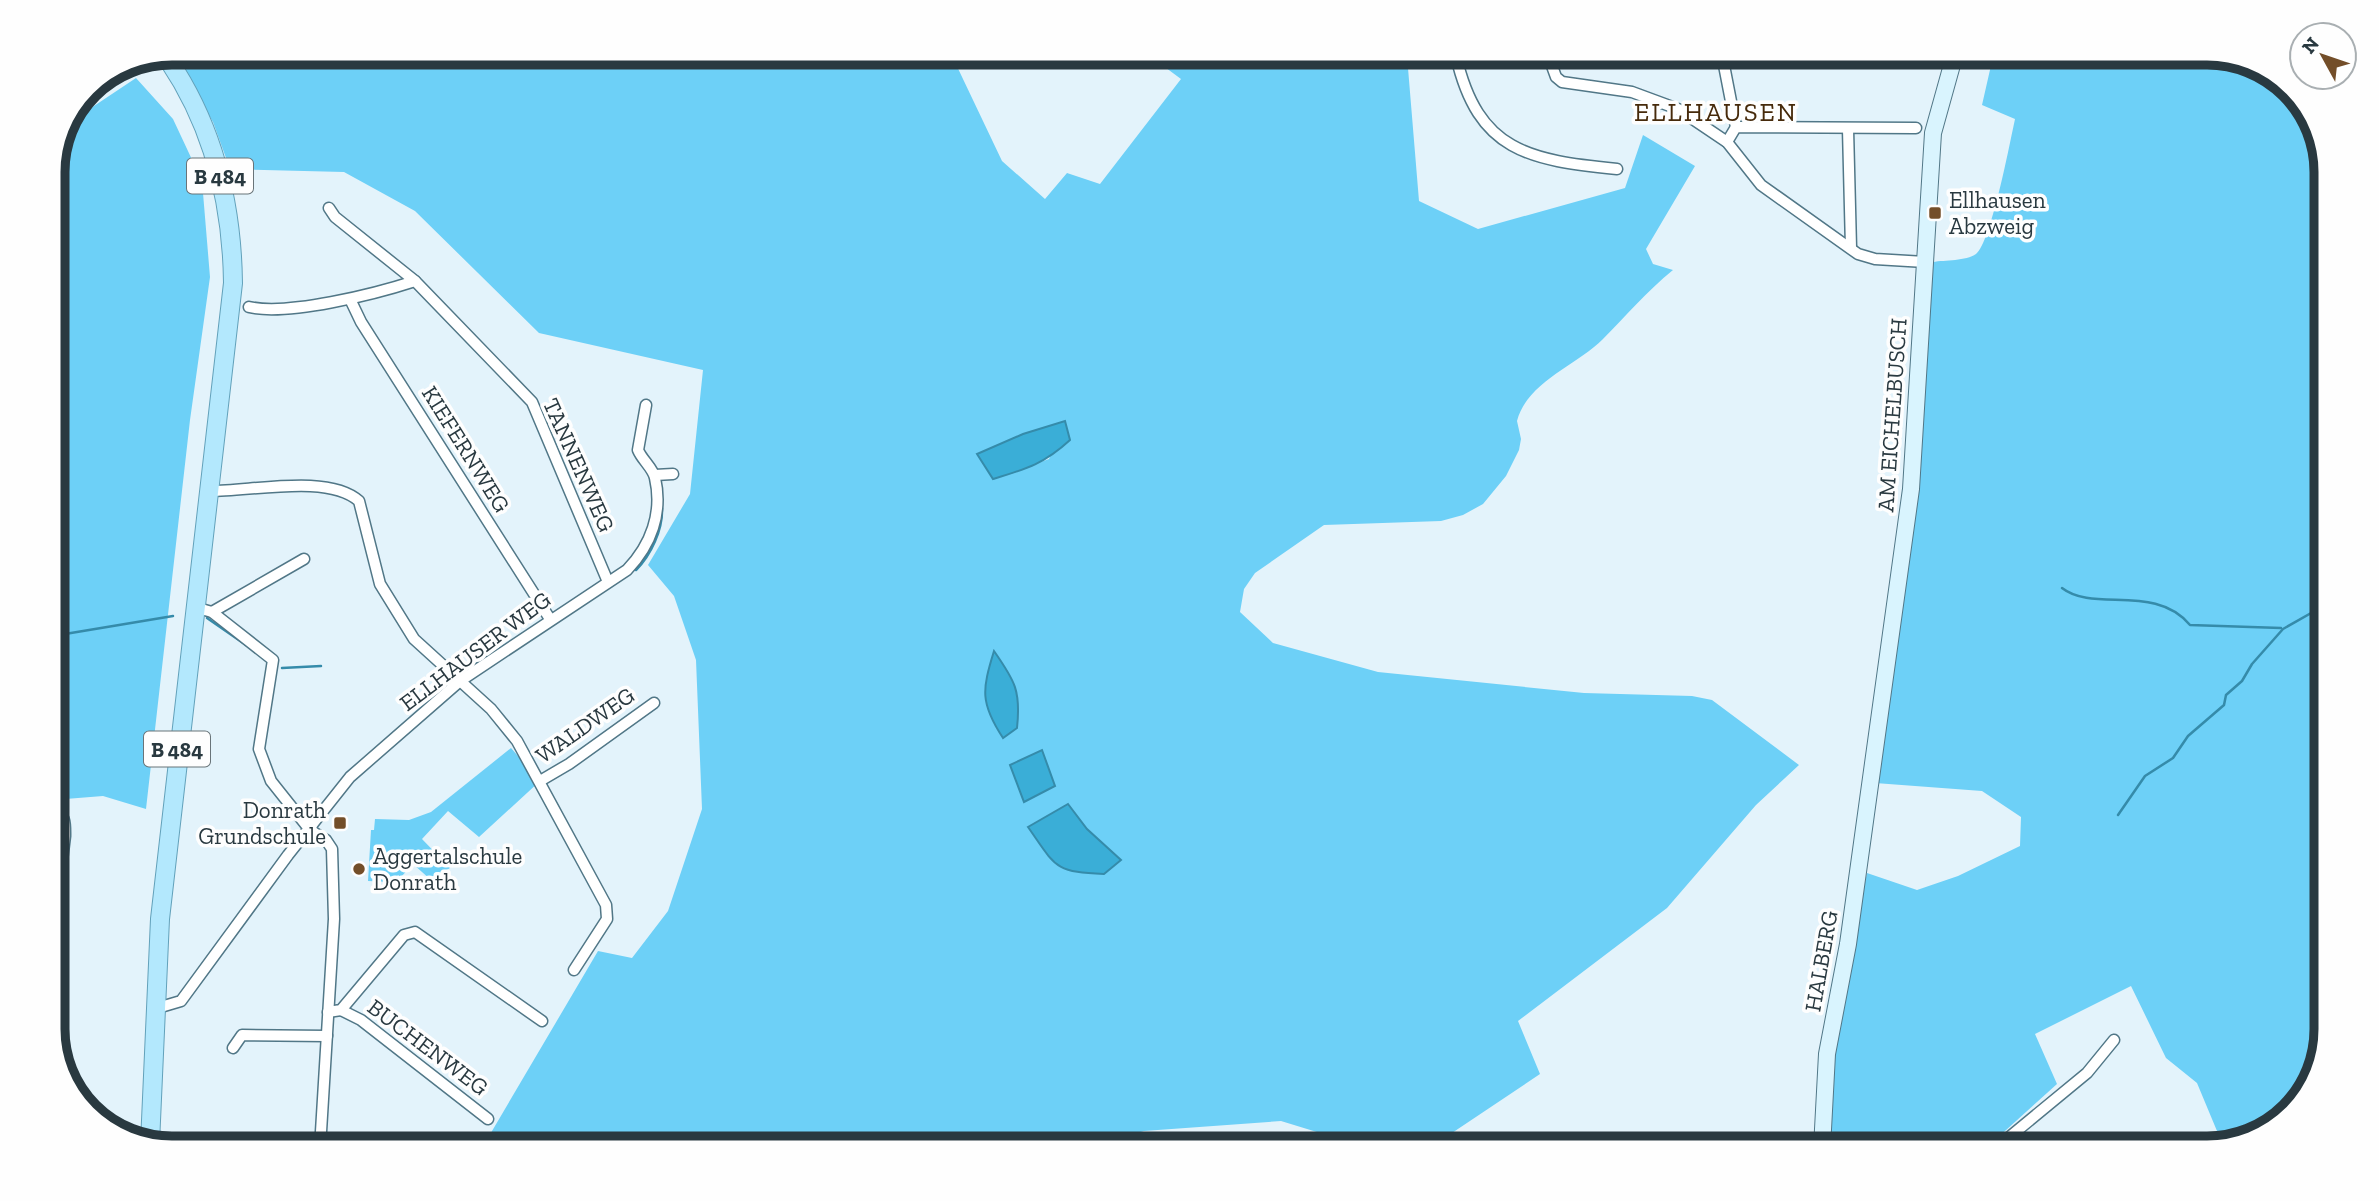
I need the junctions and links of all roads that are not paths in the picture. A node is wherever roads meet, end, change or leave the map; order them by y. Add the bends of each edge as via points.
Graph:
1 (171, 65) edge
2 (1458, 65) edge
3 (1552, 65) edge
4 (1724, 65) edge
5 (1952, 65) edge
6 (1736, 127) junction
7 (1916, 128) dead end
8 (1848, 129) junction
9 (1727, 142) junction
10 (1617, 169) dead end
11 (329, 208) dead end
12 (1851, 248) junction
13 (1925, 262) junction
14 (415, 281) junction
15 (350, 299) junction
16 (249, 307) dead end
17 (646, 405) dead end
18 (673, 474) dead end
19 (655, 475) junction
20 (208, 491) junction
21 (304, 559) dead end
22 (608, 582) junction
23 (194, 607) junction
24 (212, 611) junction
25 (550, 619) junction
26 (460, 681) junction
27 (654, 703) dead end
28 (540, 781) junction
29 (1871, 781) joint
30 (310, 830) junction
31 (574, 970) dead end
32 (154, 1009) junction
33 (341, 1010) junction
34 (328, 1012) junction
35 (542, 1021) dead end
36 (327, 1036) junction
37 (2114, 1040) dead end
38 (233, 1048) dead end
39 (488, 1119) dead end
40 (150, 1134) edge
41 (321, 1136) edge
42 (1823, 1136) edge
43 (2012, 1136) edge

1 - 20 main road, B 484 via 205,126 220,172 231,231 230,320
2 - 10 street via 1462,82 1496,137 1548,159
3 - 9 street via 1562,82 1656,99
4 - 6 street
5 - 13 street, AM EICHELBUSCH via 1933,133
6 - 8 street
6 - 9 street
7 - 8 street
8 - 12 street
9 - 12 street via 1761,185
11 - 14 street, TANNENWEG
12 - 13 street via 1875,260
13 - 29 street, AM EICHELBUSCH via 1911,489
14 - 15 street
14 - 22 street, TANNENWEG via 532,402
15 - 16 street
15 - 25 street, KIEFERNWEG via 360,322
17 - 19 street, ELLHAUSER WEG via 638,450
18 - 19 street
19 - 22 street, ELLHAUSER WEG via 657,518 643,554
20 - 23 main road, B 484
20 - 26 street, WALDWEG via 286,487 349,492 359,500 380,584 414,639
21 - 24 street
22 - 25 street, ELLHAUSER WEG
23 - 24 street
23 - 32 main road, B 484
24 - 30 street via 273,660 259,749 271,781
25 - 26 street, ELLHAUSER WEG
26 - 28 street, WALDWEG via 517,740
26 - 30 street, ELLHAUSER WEG via 350,777
27 - 28 street, WALDWEG
28 - 31 street, WALDWEG via 606,905 607,919
29 - 42 street, HALBERG via 1827,1054
30 - 32 street, ELLHAUSER WEG via 181,1001
30 - 34 street via 332,849
32 - 40 main road, B 484
33 - 34 street
33 - 35 street via 404,935 415,932
33 - 39 street, BUCHENWEG via 361,1020
34 - 36 street
36 - 38 street via 242,1035
36 - 41 street
37 - 43 street via 2087,1073

